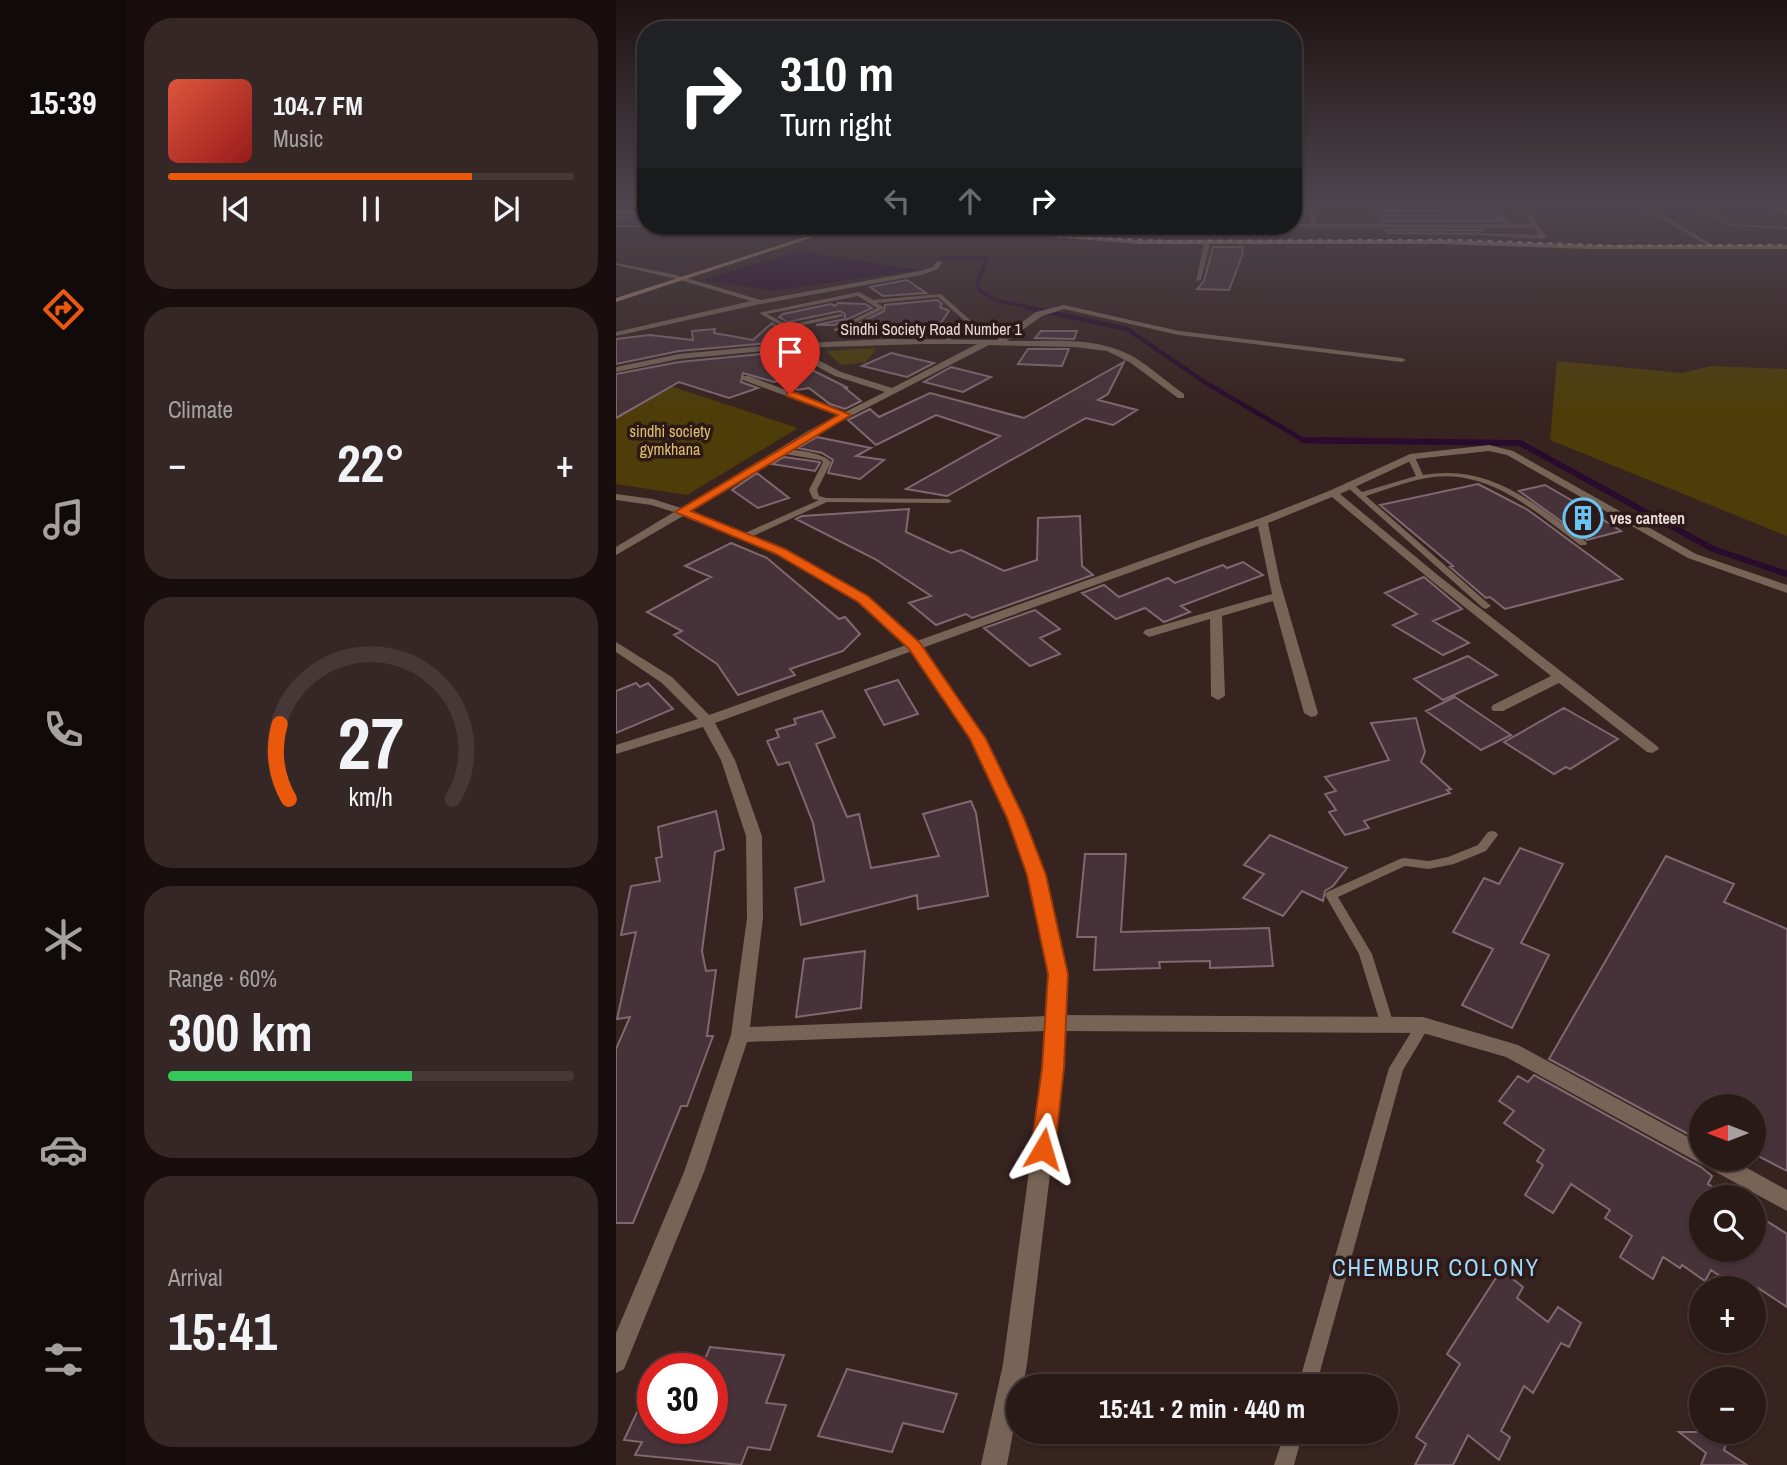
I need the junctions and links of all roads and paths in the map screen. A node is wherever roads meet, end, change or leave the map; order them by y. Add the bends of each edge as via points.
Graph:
1 (660, 273) edge
2 (680, 273) edge
3 (697, 273) edge
4 (914, 273) edge
5 (1200, 273) edge
6 (672, 276) junction
7 (682, 278) junction
8 (1198, 280) dead end
9 (616, 294) edge
10 (616, 300) edge
11 (761, 302) junction
12 (872, 302) junction
13 (841, 316) dead end
14 (787, 327) junction
15 (955, 331) junction
16 (616, 334) edge
17 (989, 341) junction
18 (947, 342) junction
19 (1000, 342) junction
20 (785, 346) junction
21 (1402, 360) dead end
22 (616, 370) edge
23 (746, 378) dead end
24 (892, 391) junction
25 (1181, 396) dead end
26 (846, 415) junction
27 (781, 451) junction
28 (1411, 457) junction
29 (1419, 477) junction
30 (1349, 485) junction
31 (1333, 493) junction
32 (1361, 495) junction
33 (616, 497) edge
34 (826, 500) junction
35 (948, 501) dead end
36 (681, 512) junction
37 (1262, 521) junction
38 (746, 536) junction
39 (1583, 543) dead end
40 (616, 552) edge
41 (1787, 589) edge
42 (1278, 596) junction
43 (1486, 606) dead end
44 (1216, 614) junction
45 (1149, 633) dead end
46 (616, 646) edge
47 (915, 646) junction
48 (1560, 677) junction
49 (1218, 696) dead end
50 (1498, 708) dead end
51 (1311, 713) dead end
52 (707, 720) junction
53 (1652, 749) dead end
54 (616, 750) edge
55 (1492, 835) dead end
56 (1055, 1023) junction
57 (1387, 1025) junction
58 (1423, 1025) junction
59 (740, 1035) junction
60 (1689, 1147) edge
61 (1733, 1171) edge
62 (1787, 1201) edge
63 (616, 1361) edge
64 (1310, 1374) edge
65 (1290, 1444) edge
66 (994, 1465) edge
67 (1284, 1465) edge

1 - 6 lane
2 - 6 main road
3 - 7 main road
4 - 11 street
5 - 8 street
6 - 7 street
6 - 9 main road
7 - 10 main road
7 - 11 street
11 - 16 street
12 - 14 lane via 859,294 762,313
12 - 15 lane via 939,295 968,321
12 - 15 lane via 881,308 836,330
13 - 14 lane
14 - 20 lane via 792,334
15 - 18 lane
17 - 18 street, Sindhi Society Road Number 1
17 - 19 street, Sindhi Society Road Number 1
17 - 24 street
18 - 20 street, Sindhi Society Road Number 1
19 - 21 street via 1040,314 1069,307 1180,333
19 - 25 street, Sindhi Society Road Number 1 via 1094,347 1121,354
20 - 22 street, Sindhi Society Road Number 1 via 687,355
20 - 24 street via 838,374
23 - 26 street
24 - 26 street
26 - 27 street
27 - 34 lane via 827,462 813,490 816,497
27 - 36 street
28 - 29 lane
28 - 30 street
28 - 41 street via 1489,448 1510,453 1692,556
29 - 32 lane
29 - 39 lane via 1477,477 1510,491
30 - 31 street
30 - 32 lane
31 - 37 street
31 - 48 street
32 - 43 lane
33 - 36 street
34 - 35 lane
34 - 38 lane
36 - 38 street
36 - 40 street
37 - 42 street
37 - 47 street
38 - 47 street via 863,599
42 - 44 street
42 - 51 street
44 - 45 street
44 - 49 street
46 - 52 street via 667,680
47 - 52 street
47 - 56 street via 978,739 1020,829 1037,875 1058,974
48 - 50 street
48 - 53 street
52 - 54 street
52 - 59 street via 729,760 754,836 755,918
55 - 57 lane via 1482,848 1450,861 1429,865 1404,862 1331,895 1366,954
56 - 57 street
56 - 59 street
56 - 66 street via 1015,1364
57 - 58 street
58 - 60 street via 1511,1051
58 - 64 lane via 1396,1068
59 - 63 street via 694,1172
61 - 62 street
65 - 67 lane

